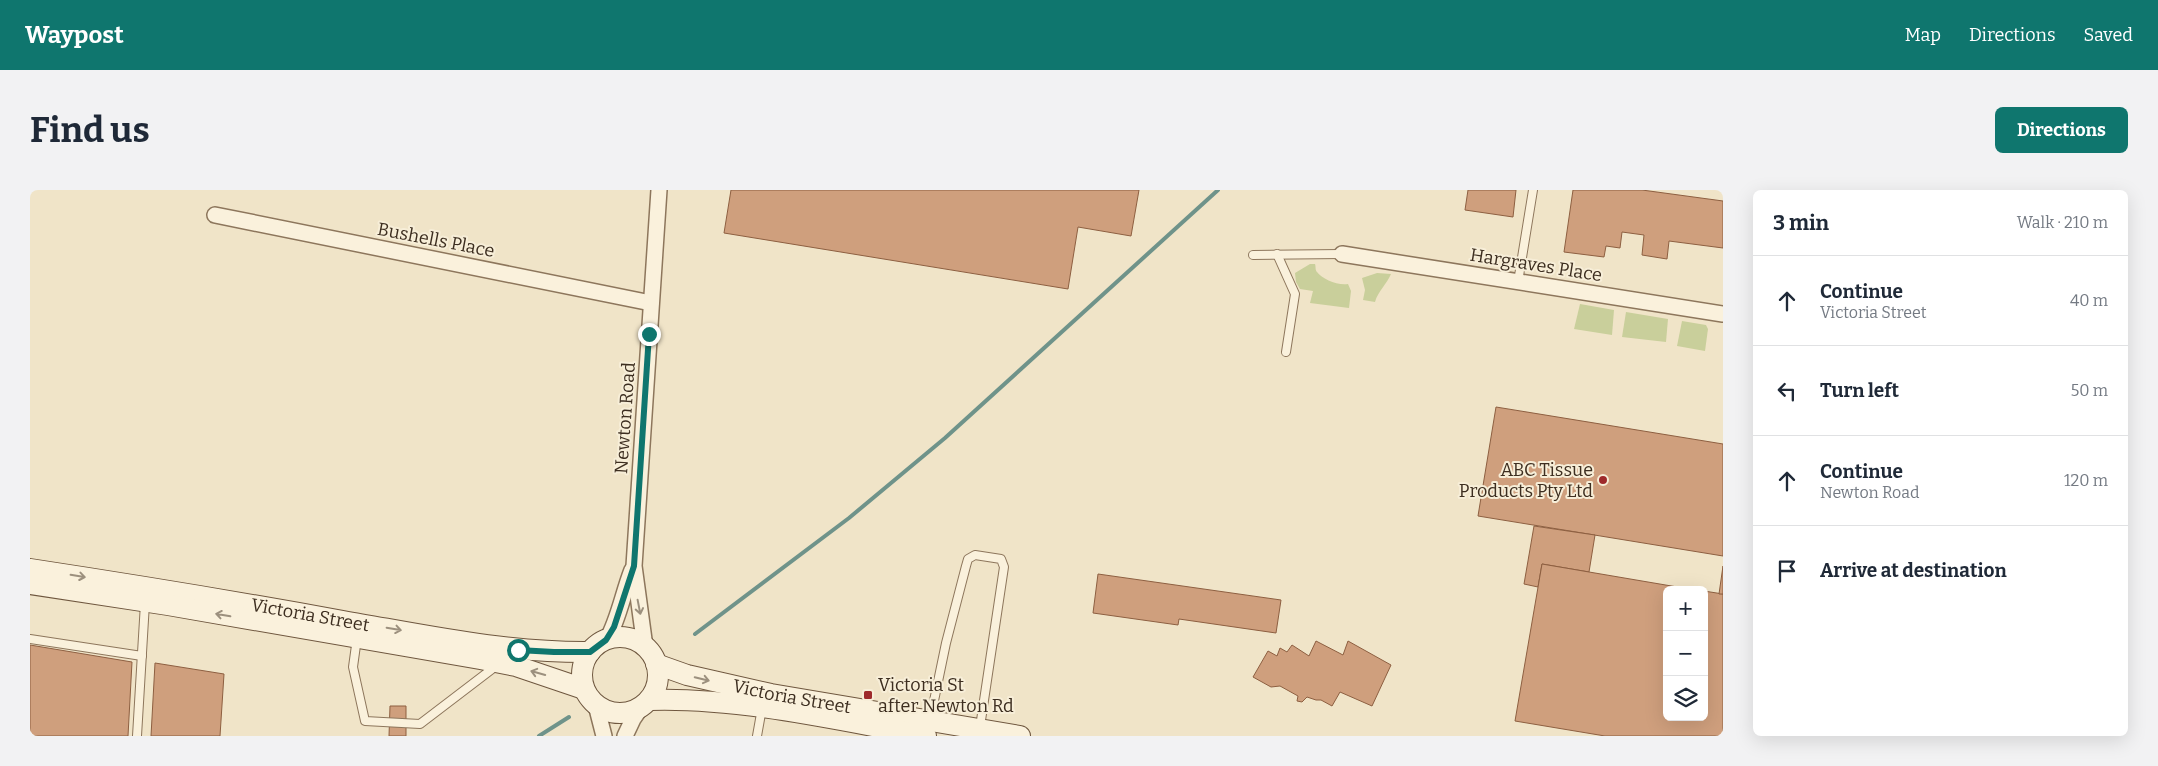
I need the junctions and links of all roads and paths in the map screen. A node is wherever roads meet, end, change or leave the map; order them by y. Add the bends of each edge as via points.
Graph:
1 (659, 190) edge
2 (1533, 190) edge
3 (215, 215) dead end
4 (1277, 254) junction
5 (1342, 254) joint
6 (1253, 255) dead end
7 (1518, 282) junction
8 (651, 303) junction
9 (1723, 314) edge
10 (1286, 352) dead end
11 (634, 566) junction
12 (30, 568) edge
13 (30, 584) edge
14 (145, 602) junction
15 (356, 638) junction
16 (30, 639) edge
17 (606, 640) junction
18 (645, 647) junction
19 (590, 652) junction
20 (142, 656) junction
21 (499, 663) junction
22 (656, 664) junction
23 (584, 688) junction
24 (646, 703) junction
25 (596, 705) junction
26 (762, 708) junction
27 (928, 728) edge
28 (980, 729) junction
29 (873, 731) edge
30 (138, 736) edge
31 (604, 736) edge
32 (625, 736) edge
33 (757, 736) edge
34 (1020, 736) edge

1 - 8 street, Newton Road
2 - 7 lane
3 - 8 street, Bushells Place
4 - 5 lane
4 - 6 lane
4 - 10 lane via 1295,294
5 - 7 street, Hargraves Place
7 - 9 street, Hargraves Place
8 - 11 street, Newton Road
11 - 17 street via 620,611
11 -> 18 street, Newton Road
12 -> 19 main road, Victoria Street via 475,644
13 - 14 main road, Victoria Street
15 -> 14 main road, Victoria Street
14 - 20 lane
15 - 21 main road, Victoria Street
15 - 21 lane via 353,667 365,722 420,724
16 - 20 lane
17 - 18 main road via 627,638
17 - 19 main road
18 - 22 main road
19 - 23 main road via 581,676
20 - 30 lane
23 -> 21 main road, Victoria Street
22 - 24 main road via 656,688
22 -> 27 main road, Victoria Street via 726,685
23 - 25 main road
24 - 25 main road via 625,713 615,713
24 - 26 main road, Victoria Street via 686,700
24 - 32 street
25 - 31 street
26 - 29 main road, Victoria Street
26 - 33 lane
27 - 28 main road, Victoria Street
27 - 28 lane via 968,559 975,555 1002,559 1004,567
27 - 29 main road, Victoria Street
28 - 34 main road, Victoria Street

